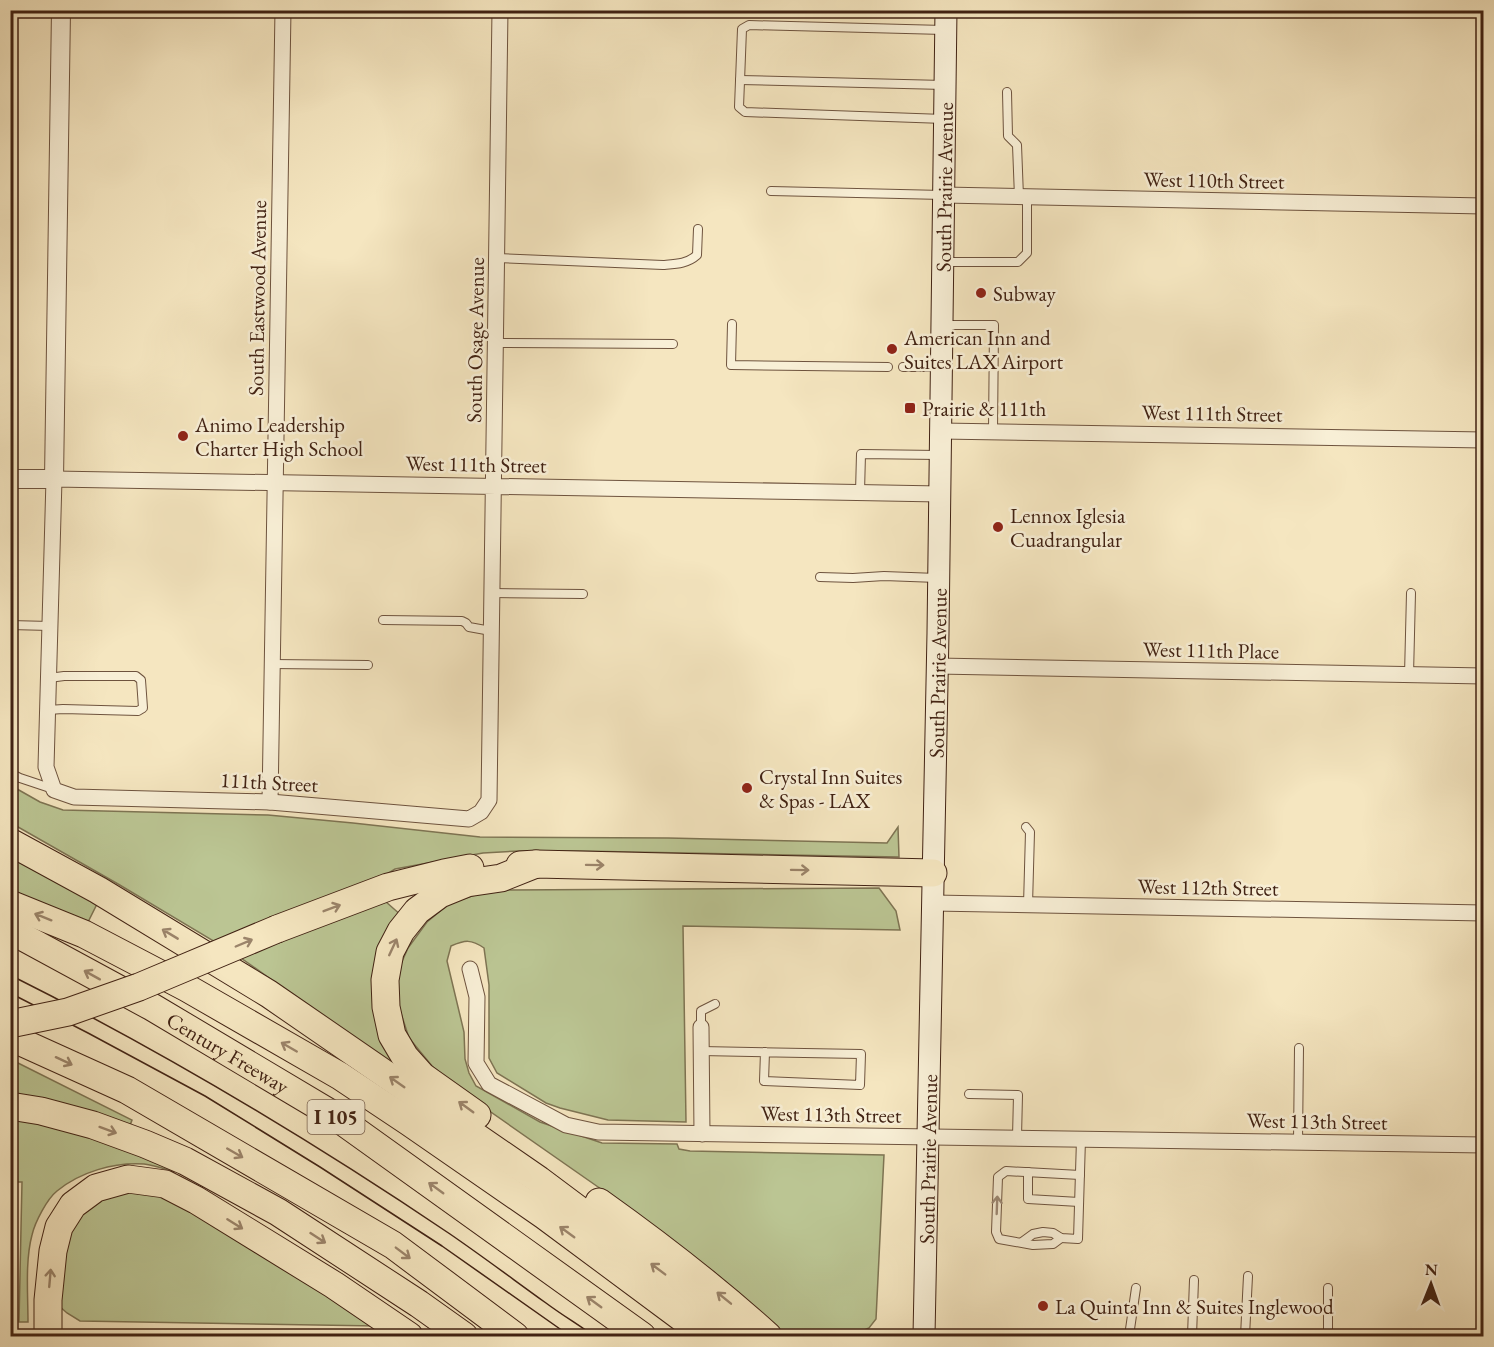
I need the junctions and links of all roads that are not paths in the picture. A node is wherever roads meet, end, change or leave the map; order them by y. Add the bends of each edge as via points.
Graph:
1 (61, 10) edge
2 (283, 10) edge
3 (500, 10) edge
4 (946, 20) edge
5 (740, 80) junction
6 (945, 85) junction
7 (1007, 92) dead end
8 (945, 119) junction
9 (771, 191) dead end
10 (944, 195) junction
11 (1023, 197) junction
12 (1484, 206) edge
13 (698, 230) dead end
14 (497, 258) junction
15 (943, 262) junction
16 (732, 324) dead end
17 (942, 325) junction
18 (496, 343) junction
19 (673, 344) dead end
20 (888, 367) dead end
21 (903, 367) dead end
22 (941, 367) junction
23 (940, 431) junction
24 (993, 432) junction
25 (1484, 440) edge
26 (940, 455) junction
27 (10, 479) edge
28 (54, 479) junction
29 (275, 483) junction
30 (494, 486) junction
31 (860, 492) junction
32 (940, 494) junction
33 (820, 577) dead end
34 (938, 578) junction
35 (492, 593) junction
36 (1411, 593) dead end
37 (583, 594) dead end
38 (383, 620) dead end
39 (10, 625) edge
40 (50, 626) junction
41 (492, 631) junction
42 (272, 664) junction
43 (368, 665) dead end
44 (937, 666) junction
45 (1409, 675) junction
46 (1484, 676) edge
47 (49, 678) junction
48 (48, 710) junction
49 (10, 773) edge
50 (54, 790) junction
51 (270, 802) junction
52 (481, 812) joint
53 (1026, 827) dead end
54 (10, 842) edge
55 (536, 864) junction
56 (933, 873) junction
57 (933, 903) junction
58 (10, 904) edge
59 (1028, 905) junction
60 (1484, 913) edge
61 (10, 930) edge
62 (470, 969) dead end
63 (715, 1004) dead end
64 (10, 1024) edge
65 (701, 1027) joint
66 (10, 1037) edge
67 (1299, 1048) dead end
68 (701, 1051) junction
69 (765, 1052) junction
70 (969, 1094) dead end
71 (10, 1106) edge
72 (702, 1134) junction
73 (928, 1136) junction
74 (1017, 1137) junction
75 (1081, 1139) junction
76 (1298, 1142) junction
77 (1484, 1144) edge
78 (1028, 1172) junction
79 (1080, 1175) junction
80 (1079, 1202) junction
81 (1061, 1238) junction
82 (1022, 1242) junction
83 (1248, 1276) dead end
84 (1194, 1280) dead end
85 (1136, 1288) dead end
86 (1328, 1288) dead end
87 (48, 1336) edge
88 (410, 1336) edge
89 (464, 1336) edge
90 (515, 1336) edge
91 (642, 1336) edge
92 (718, 1336) edge
93 (733, 1336) edge
94 (768, 1336) edge
95 (924, 1336) edge
96 (1129, 1336) edge
97 (1191, 1336) edge
98 (1245, 1336) edge
99 (1328, 1336) edge

1 - 28 street
2 - 29 street, South Eastwood Avenue
3 - 14 street, South Osage Avenue
4 - 5 lane via 749,25 742,29
4 - 6 main road, South Prairie Avenue
5 - 6 lane
5 - 8 lane via 739,107 745,112
6 - 8 main road, South Prairie Avenue
7 - 11 lane via 1008,136 1017,145
8 - 10 main road, South Prairie Avenue
9 - 10 lane
10 - 11 street, West 110th Street
10 - 15 main road, South Prairie Avenue
11 - 12 street, West 110th Street
11 - 15 lane via 1027,253 1018,262
13 - 14 lane via 698,255 681,264
14 - 18 street, South Osage Avenue
15 - 17 main road, South Prairie Avenue
16 - 20 lane via 731,364
17 - 22 main road, South Prairie Avenue
17 - 24 lane via 994,325
18 - 19 lane
18 - 30 street, South Osage Avenue
21 - 22 lane
22 - 23 main road, South Prairie Avenue
23 - 24 street, West 111th Street
23 - 26 main road, South Prairie Avenue
24 - 25 street, West 111th Street
26 - 31 lane via 861,454
26 - 32 main road, South Prairie Avenue
27 - 28 street, West 111th Street
28 - 29 street, West 111th Street
28 - 40 street
29 - 30 street, West 111th Street
29 - 42 street, South Eastwood Avenue
30 - 31 street, West 111th Street
30 - 35 street, South Osage Avenue
31 - 32 street, West 111th Street
32 - 34 main road, South Prairie Avenue
33 - 34 lane
34 - 44 main road, South Prairie Avenue
35 - 37 lane
35 - 41 street, South Osage Avenue
36 - 45 lane
38 - 41 lane via 462,621 469,627
39 - 40 lane
40 - 47 street
41 - 52 street, South Osage Avenue via 489,800
42 - 43 lane
42 - 51 street, South Eastwood Avenue
44 - 45 street, West 111th Place
44 - 56 main road, South Prairie Avenue
45 - 46 street, West 111th Place
47 - 48 street
47 - 48 lane via 136,676 141,680 143,708
48 - 50 street via 46,767
49 - 50 lane
50 - 51 street, 111th Street via 74,797
51 - 52 street, 111th Street via 469,819
53 - 59 lane via 1030,832
93 -> 54 highway via 666,1275 557,1194 297,1013 119,903
55 -> 56 highway
64 -> 55 highway, bridge via 68,1012 139,987 388,887 481,867
94 -> 55 highway via 642,1233 422,1076 392,1035 385,980 390,952 417,911 449,890 467,883 501,879
56 - 57 main road, South Prairie Avenue
57 - 59 street, West 112th Street
57 - 73 main road, South Prairie Avenue
92 -> 58 highway via 689,1323 545,1215 340,1076 84,934
59 - 60 street, West 112th Street
91 -> 61 highway, Century Freeway / I 105 via 335,1116 152,1007
62 - 72 street, West 113th Street via 477,997 476,1063 489,1084 566,1125 598,1132
63 - 65 lane via 701,1011
65 - 68 street
66 -> 90 highway via 127,1090 393,1245
67 - 76 lane
68 - 69 lane
68 - 72 street
69 - 69 lane via 861,1054 860,1085 765,1081
70 - 74 lane via 1018,1095
71 -> 89 highway via 93,1125 185,1161 278,1212
72 - 73 street, West 113th Street
73 - 74 street, West 113th Street
73 - 95 main road, South Prairie Avenue
74 - 75 street, West 113th Street
75 - 76 street, West 113th Street
75 - 79 lane
76 - 77 street, West 113th Street
78 - 79 lane
78 - 80 lane via 1028,1199
82 -> 78 lane via 999,1239 996,1232 998,1177 1006,1171
79 - 80 lane
80 - 81 lane via 1078,1239
81 - 82 lane via 1053,1244
81 - 82 lane via 1043,1232
83 - 98 lane
84 - 97 lane
85 - 96 lane
86 - 99 lane
87 -> 88 highway via 52,1251 59,1227 74,1205 96,1188 128,1179 165,1184 196,1200

